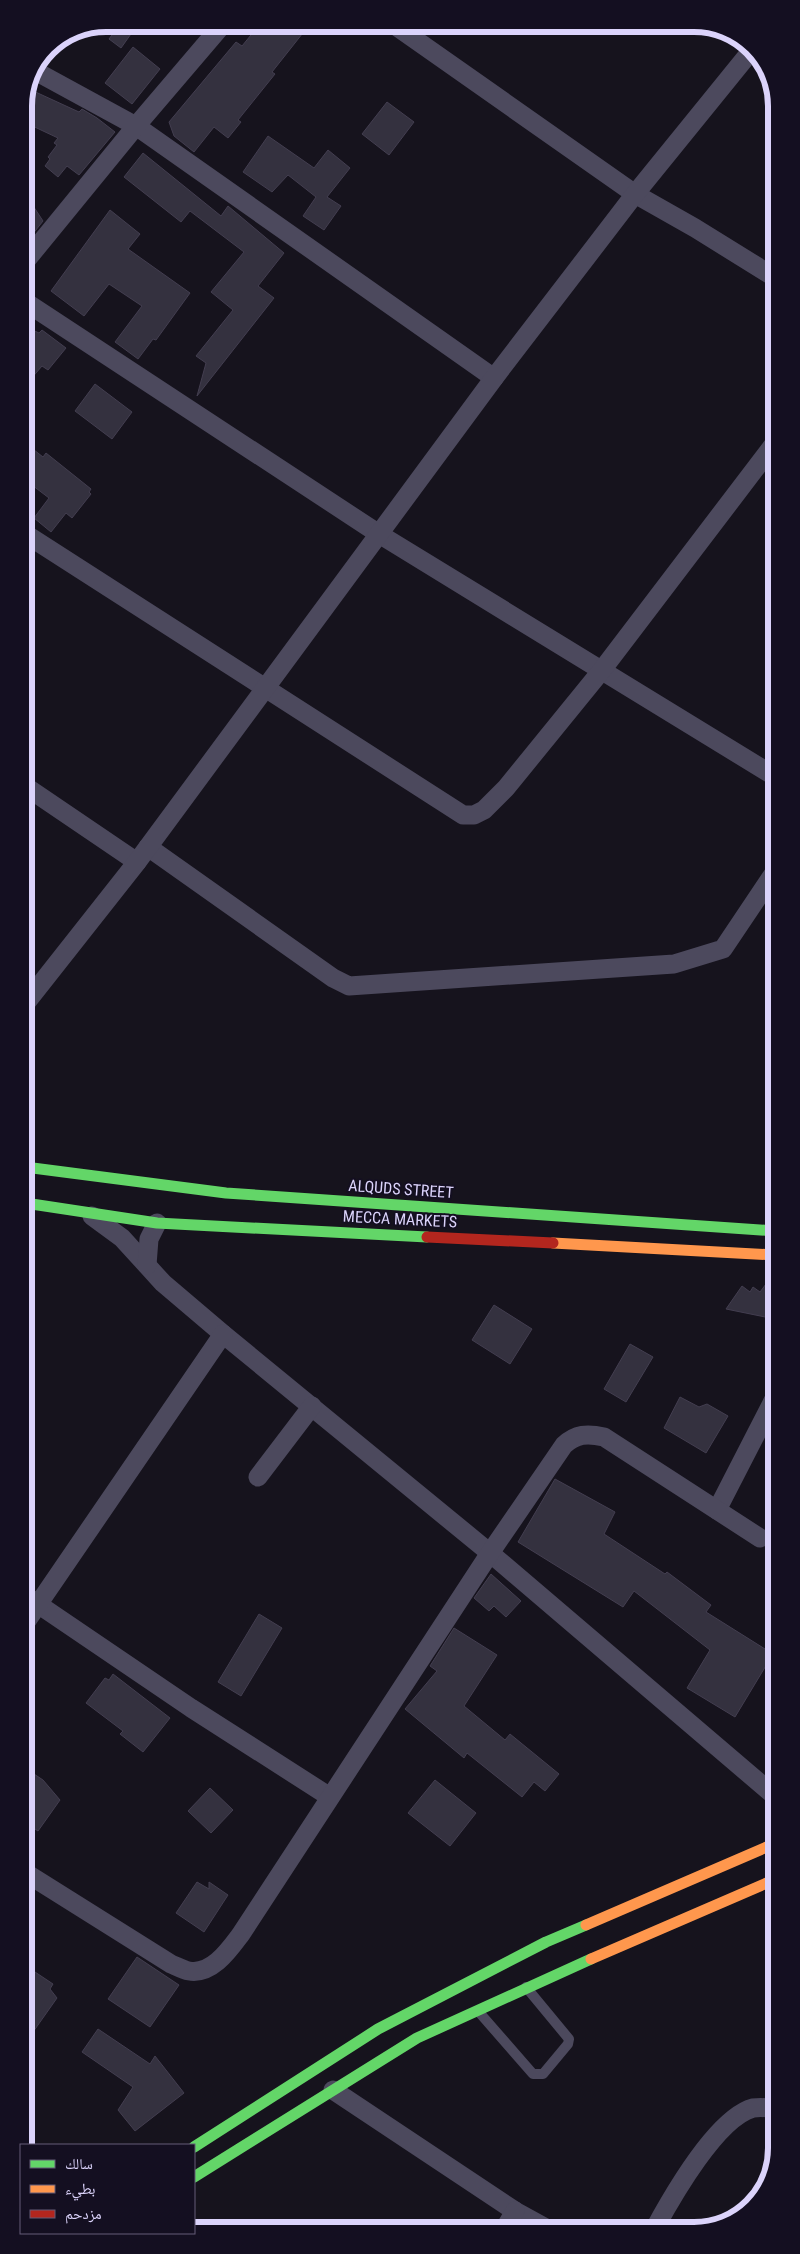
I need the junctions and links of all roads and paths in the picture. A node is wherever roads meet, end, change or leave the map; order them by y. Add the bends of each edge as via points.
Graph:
1 (215, 33) edge
2 (406, 33) edge
3 (747, 56) edge
4 (40, 74) edge
5 (136, 126) junction
6 (635, 194) junction
7 (33, 252) edge
8 (768, 273) edge
9 (33, 308) edge
10 (494, 378) junction
11 (768, 452) edge
12 (379, 534) junction
13 (33, 539) edge
14 (602, 670) junction
15 (267, 689) junction
16 (768, 772) edge
17 (33, 790) edge
18 (143, 855) junction
19 (768, 883) edge
20 (33, 994) edge
21 (32, 1168) edge
22 (32, 1204) edge
23 (87, 1212) junction
24 (157, 1223) junction
25 (767, 1231) edge
26 (768, 1255) edge
27 (147, 1265) junction
28 (223, 1334) junction
29 (312, 1406) junction
30 (768, 1411) edge
31 (258, 1477) dead end
32 (717, 1510) junction
33 (760, 1538) dead end
34 (490, 1553) junction
35 (32, 1600) edge
36 (768, 1790) edge
37 (330, 1797) junction
38 (768, 1846) edge
39 (32, 1877) edge
40 (768, 1882) edge
41 (525, 1986) junction
42 (476, 2010) junction
43 (333, 2090) junction
44 (768, 2108) edge
45 (195, 2146) edge
46 (195, 2176) edge
47 (515, 2211) junction
48 (509, 2222) edge
49 (535, 2222) edge
50 (659, 2222) edge

1 - 5 street
2 - 6 street
3 - 6 street
4 - 5 street
5 - 7 street
5 - 10 street
6 - 8 street
6 - 10 street
9 - 12 street
10 - 12 street
11 - 14 street
12 - 14 street
12 - 15 street
13 - 15 street
14 - 15 street via 506,788 484,810 474,815 463,815
14 - 16 street
15 - 18 street
17 - 18 street
18 - 19 street via 349,986 674,964 723,950
18 - 20 street
21 - 25 main road, ALQUDS STREET via 226,1193
22 - 23 main road, MECCA MARKETS
23 - 24 main road, MECCA MARKETS
23 - 27 street via 122,1238
24 - 26 main road, MECCA MARKETS
24 - 27 street via 149,1239
27 - 28 street via 163,1283
28 - 29 street
28 - 35 street
29 - 31 street
29 - 34 street
30 - 32 street
32 - 33 street
32 - 34 street via 604,1437 582,1435 564,1445
34 - 36 street
34 - 37 street
35 - 37 street
37 - 39 street via 228,1952 203,1970 190,1971 171,1964
38 - 45 main road via 546,1942 387,2025
40 - 41 main road
41 - 42 main road
41 - 42 lane via 569,2039 543,2074 534,2074
42 - 43 main road via 417,2038
43 - 46 main road
43 - 47 street
44 - 50 street via 754,2108 736,2116 712,2141
47 - 48 street
47 - 49 street

